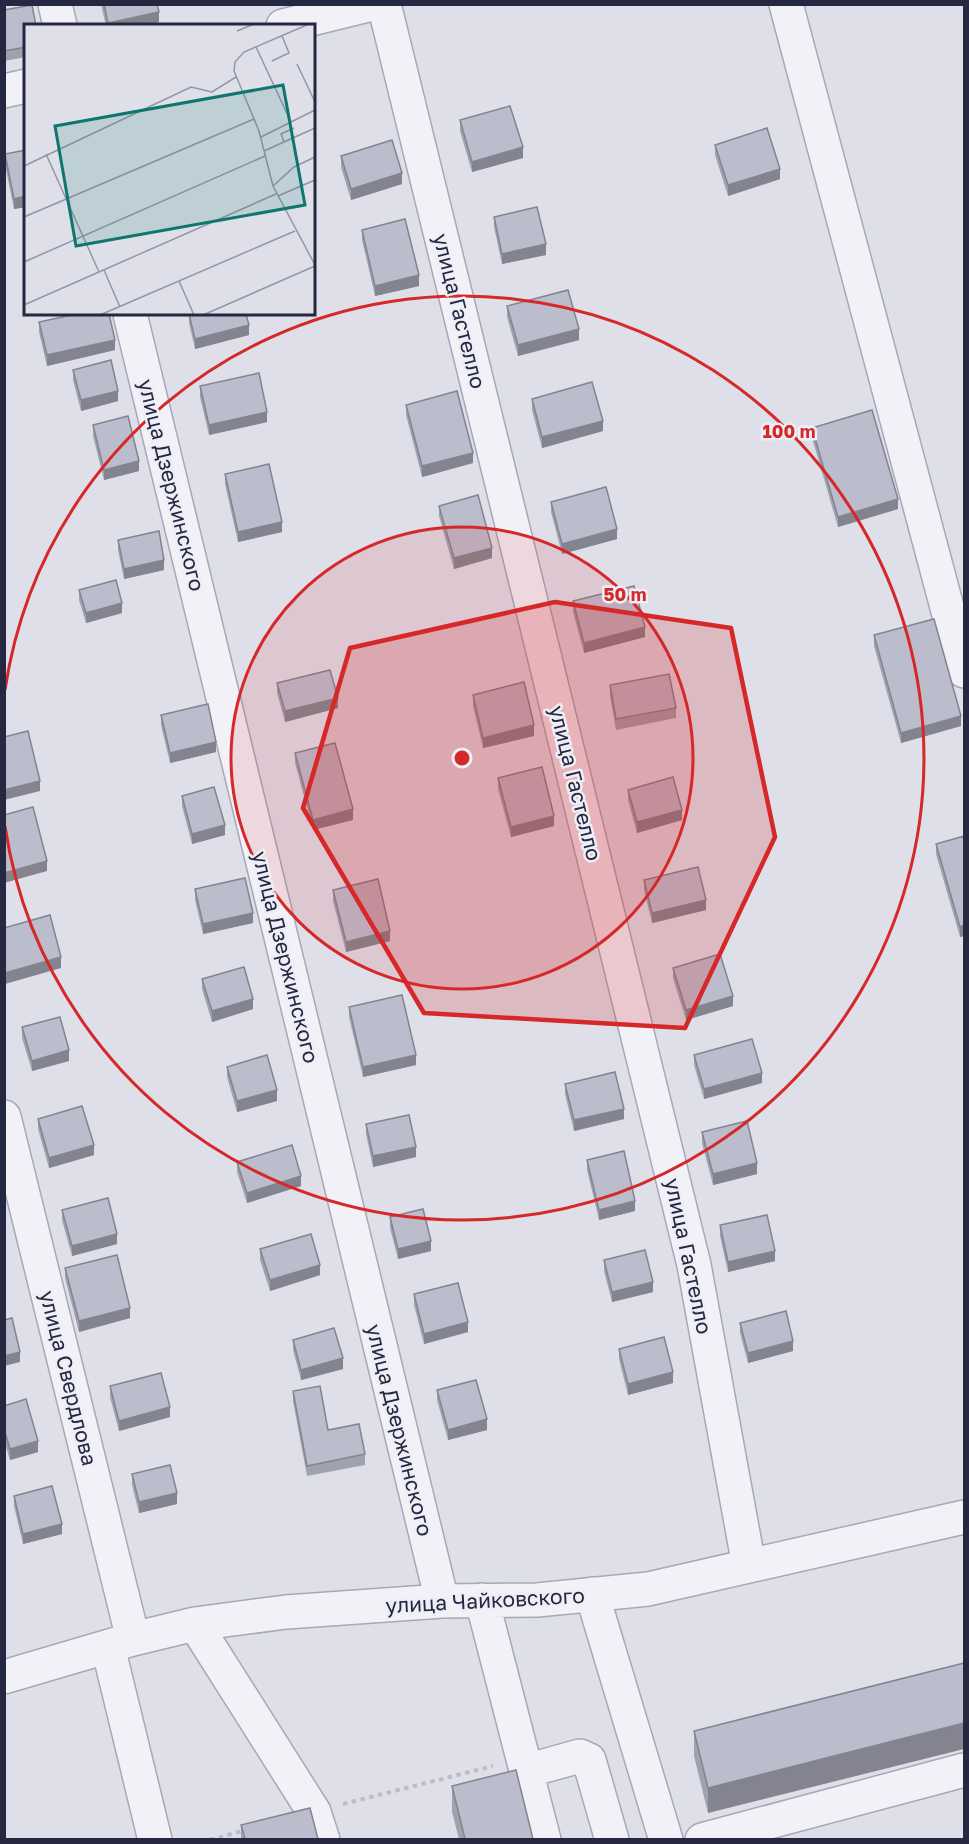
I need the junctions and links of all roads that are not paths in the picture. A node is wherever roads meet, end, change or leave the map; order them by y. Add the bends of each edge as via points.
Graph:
1 (55, 4) edge
2 (372, 4) edge
3 (384, 4) edge
4 (786, 4) edge
5 (60, 24) edge
6 (291, 24) edge
7 (24, 86) edge
8 (4, 90) edge
9 (130, 315) edge
10 (964, 671) edge
11 (4, 1117) edge
12 (964, 1516) edge
13 (749, 1566) junction
14 (592, 1594) junction
15 (482, 1600) junction
16 (442, 1601) junction
17 (195, 1624) junction
18 (120, 1643) junction
19 (4, 1677) edge
20 (525, 1764) junction
21 (964, 1770) edge
22 (319, 1826) edge
23 (155, 1839) edge
24 (544, 1839) edge
25 (612, 1839) edge
26 (666, 1839) edge
27 (702, 1839) edge

1 - 5 street
2 - 6 street
3 - 13 street, улица Гастелло via 694,1265
4 - 10 street
7 - 8 street
9 - 16 street, улица Дзержинского
11 - 18 street, улица Свердлова
12 - 13 street, улица Чайковского
13 - 14 street, улица Чайковского via 648,1589
14 - 15 street, улица Чайковского
14 - 26 street
15 - 16 street, улица Чайковского
15 - 20 street
16 - 17 street, улица Чайковского via 286,1612
17 - 18 street, улица Чайковского
17 - 22 street
18 - 19 street, улица Чайковского
18 - 23 street, улица Свердлова
20 - 24 street
20 - 25 street via 580,1756 589,1760
21 - 27 street

